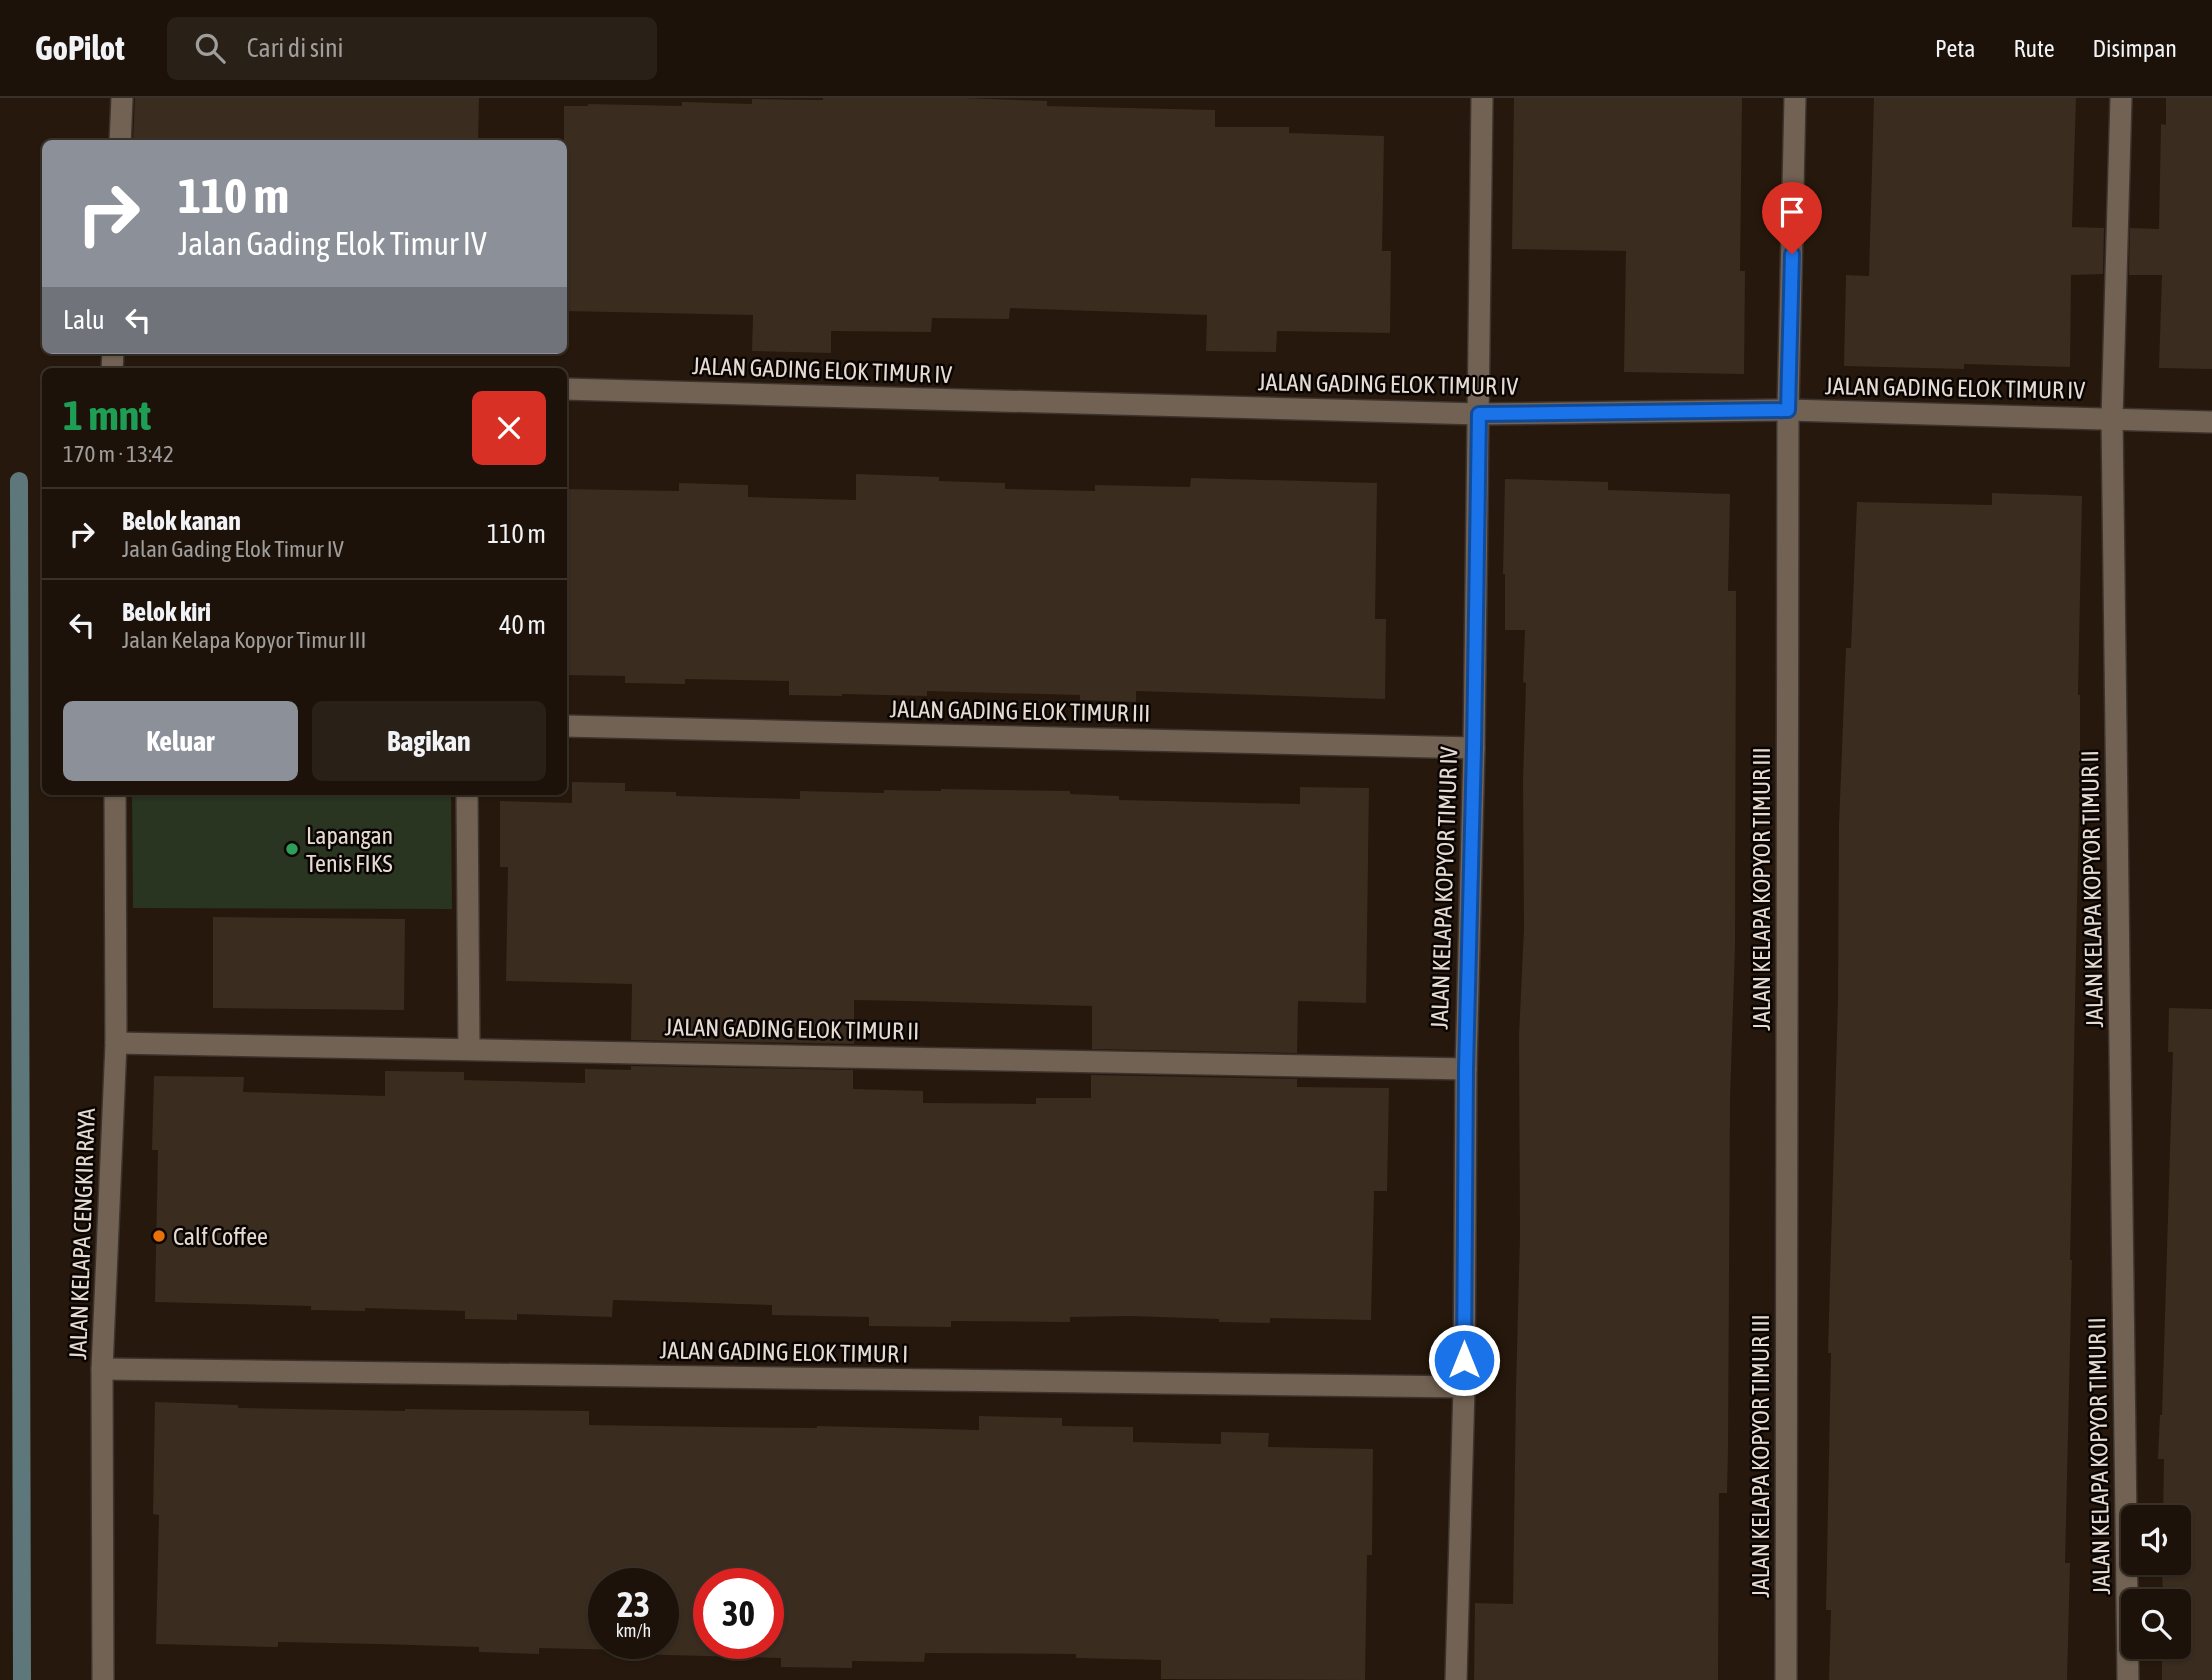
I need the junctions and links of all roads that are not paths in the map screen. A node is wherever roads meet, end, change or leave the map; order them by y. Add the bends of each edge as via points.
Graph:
1 (122, 98) edge
2 (1482, 98) edge
3 (1796, 98) edge
4 (2121, 98) edge
5 (120, 140) edge
6 (567, 389) edge
7 (1788, 410) junction
8 (1479, 414) junction
9 (2112, 419) junction
10 (2212, 422) edge
11 (567, 726) edge
12 (1474, 748) junction
13 (115, 795) edge
14 (467, 795) edge
15 (116, 1043) junction
16 (469, 1048) junction
17 (1466, 1069) junction
18 (102, 1369) junction
19 (1464, 1387) junction
20 (103, 1680) edge
21 (1456, 1680) edge
22 (1786, 1680) edge
23 (2129, 1680) edge

1 - 5 street
2 - 8 street, JALAN KELAPA KOPYOR TIMUR IV
3 - 7 street, JALAN KELAPA KOPYOR TIMUR III
4 - 9 street, JALAN KELAPA KOPYOR TIMUR II
6 - 8 street, JALAN GADING ELOK TIMUR IV
7 - 8 street, JALAN GADING ELOK TIMUR IV
7 - 9 street, JALAN GADING ELOK TIMUR IV
7 - 22 street, JALAN KELAPA KOPYOR TIMUR III
8 - 12 street, JALAN KELAPA KOPYOR TIMUR IV
9 - 10 street, JALAN GADING ELOK TIMUR IV
9 - 23 street, JALAN KELAPA KOPYOR TIMUR II
11 - 12 street, JALAN GADING ELOK TIMUR III
12 - 17 street, JALAN KELAPA KOPYOR TIMUR IV
13 - 15 street, JALAN KELAPA CENGKIR RAYA
14 - 16 street
15 - 16 street, JALAN GADING ELOK TIMUR II
15 - 18 street, JALAN KELAPA CENGKIR RAYA
16 - 17 street, JALAN GADING ELOK TIMUR II
17 - 19 street, JALAN KELAPA KOPYOR TIMUR IV
18 - 19 street, JALAN GADING ELOK TIMUR I
18 - 20 street, JALAN KELAPA CENGKIR RAYA
19 - 21 street, JALAN KELAPA KOPYOR TIMUR IV

